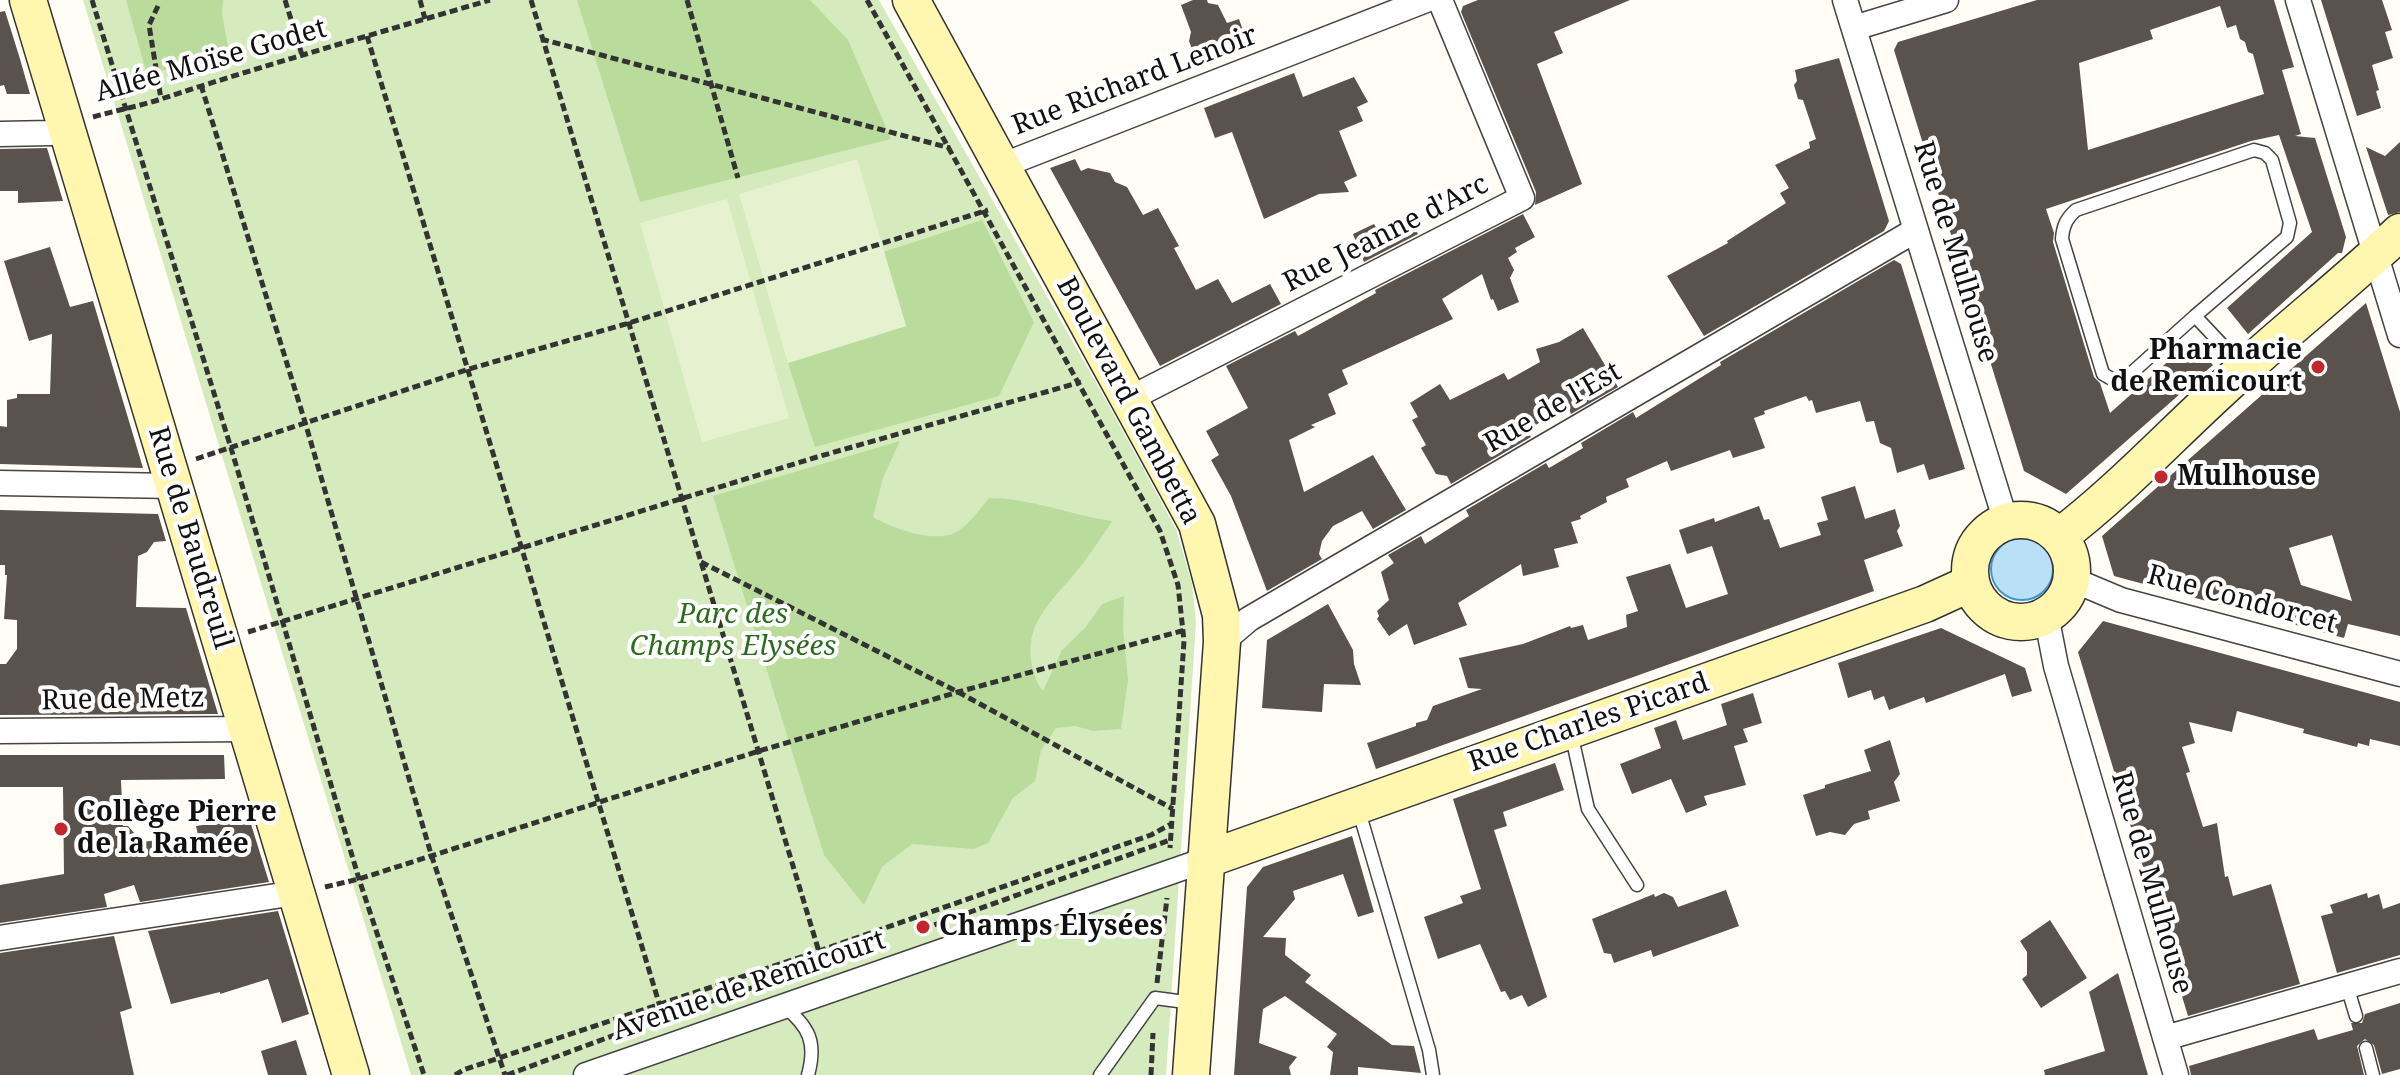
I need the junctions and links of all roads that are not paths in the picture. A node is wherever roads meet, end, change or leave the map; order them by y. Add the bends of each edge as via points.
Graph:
1 (28, 0) edge
2 (911, 0) edge
3 (1426, 0) edge
4 (1440, 0) edge
5 (1845, 0) edge
6 (1946, 0) edge
7 (2298, 0) edge
8 (1854, 28) junction
9 (66, 125) junction
10 (0, 134) edge
11 (1001, 166) junction
12 (1916, 230) junction
13 (2388, 244) edge
14 (2195, 316) junction
15 (2400, 335) edge
16 (2244, 369) junction
17 (1122, 387) junction
18 (171, 476) junction
19 (0, 483) edge
20 (2006, 522) junction
21 (2059, 537) junction
22 (2071, 579) junction
23 (1971, 583) junction
24 (2046, 615) junction
25 (1222, 629) junction
26 (2400, 674) edge
27 (247, 729) junction
28 (1570, 730) junction
29 (0, 731) edge
30 (1357, 805) junction
31 (1205, 860) junction
32 (1637, 885) dead end
33 (296, 893) junction
34 (0, 938) edge
35 (2400, 971) edge
36 (2347, 986) junction
37 (1196, 1004) junction
38 (784, 1006) junction
39 (2356, 1016) dead end
40 (2165, 1038) junction
41 (2366, 1048) dead end
42 (351, 1075) edge
43 (586, 1075) edge
44 (808, 1075) edge
45 (1100, 1075) edge
46 (1191, 1075) edge
47 (1433, 1075) edge
48 (2176, 1075) edge
49 (2373, 1075) edge

1 - 9 main road, Rue de Baudreuil
2 - 11 main road, Boulevard Gambetta
3 - 11 street, Rue Richard Lenoir
4 - 17 street, Rue Jeanne d'Arc via 1522,198
5 - 8 street, Rue de Mulhouse
6 - 8 street
7 - 13 street
8 - 12 street, Rue de Mulhouse
9 - 10 street via 51,133
9 - 18 main road, Rue de Baudreuil
11 - 17 main road, Boulevard Gambetta
12 - 20 street, Rue de Mulhouse
12 - 25 street, Rue de l'Est via 1249,619
13 - 15 street
13 - 16 main road
14 - 14 lane via 2126,378 2117,382 2103,374 2062,239 2067,218 2076,210 2254,150 2265,153 2272,160 2290,223 2287,237
14 - 16 lane
16 - 21 main road via 2097,508
17 - 25 main road, Boulevard Gambetta via 1197,524
18 - 19 street
18 - 27 main road, Rue de Baudreuil
20 - 21 main road via 2035,522
20 - 23 main road via 1981,539 1973,553
21 - 22 main road via 2072,564
22 - 24 main road via 2067,594
22 - 26 street, Rue Condorcet via 2121,600
23 - 24 main road via 1987,610 2001,618 2032,621
23 - 28 main road, Rue Charles Picard
24 - 40 street, Rue de Mulhouse via 2056,666
25 - 31 main road, Boulevard Gambetta
27 - 29 street, Rue de Metz
27 - 33 main road, Rue de Baudreuil
28 - 30 main road, Rue Charles Picard
28 - 32 lane via 1588,809
30 - 31 main road, Rue Charles Picard
30 - 47 lane
31 - 37 main road, Boulevard Gambetta
31 - 38 street, Avenue de Remicourt
33 - 34 street
33 - 42 main road, Rue de Baudreuil
35 - 36 street
36 - 39 lane
36 - 40 street
37 - 45 lane via 1155,998
37 - 46 main road, Boulevard Gambetta
38 - 43 street, Avenue de Remicourt
38 - 44 lane via 802,1021 810,1037 813,1059
40 - 48 street, Rue de Mulhouse
41 - 49 lane

